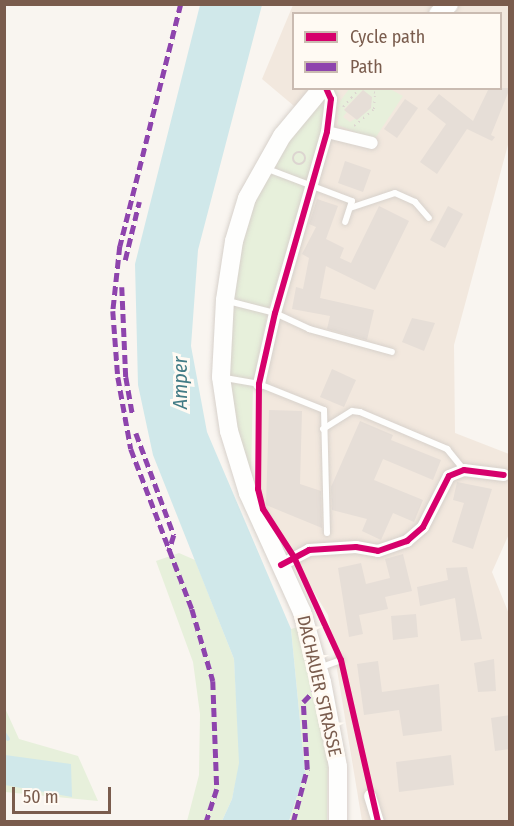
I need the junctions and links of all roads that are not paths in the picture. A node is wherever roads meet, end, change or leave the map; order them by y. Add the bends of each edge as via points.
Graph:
1 (322, 90) edge
2 (325, 90) edge
3 (327, 132) junction
4 (372, 143) dead end
5 (262, 167) junction
6 (310, 186) junction
7 (350, 208) junction
8 (429, 218) dead end
9 (345, 222) dead end
10 (225, 300) junction
11 (275, 313) junction
12 (392, 352) dead end
13 (221, 377) junction
14 (259, 384) junction
15 (323, 429) junction
16 (464, 470) junction
17 (504, 475) dead end
18 (327, 533) dead end
19 (281, 565) junction
20 (341, 660) dead end
21 (318, 668) junction
22 (370, 796) dead end
23 (338, 822) edge
24 (378, 822) edge

1 - 5 main road, DACHAUER STRASSE via 300,111
2 - 3 street via 331,99
3 - 4 street
3 - 6 street
5 - 6 lane
5 - 10 main road, DACHAUER STRASSE via 234,241
6 - 7 lane via 352,201
6 - 11 street
7 - 8 lane via 395,193 416,202
7 - 9 lane
10 - 11 lane
10 - 13 main road, DACHAUER STRASSE
11 - 12 lane via 309,329
11 - 14 street
13 - 14 lane
13 - 19 main road, DACHAUER STRASSE via 229,431 248,493
14 - 15 lane via 324,410
15 - 16 lane via 352,411 360,412 447,449
15 - 18 lane
16 - 17 street
16 - 19 street via 449,476 423,527 407,542 378,550 309,550
19 - 21 main road, DACHAUER STRASSE via 302,612
20 - 21 lane
21 - 23 main road, DACHAUER STRASSE via 338,767
22 - 24 street

